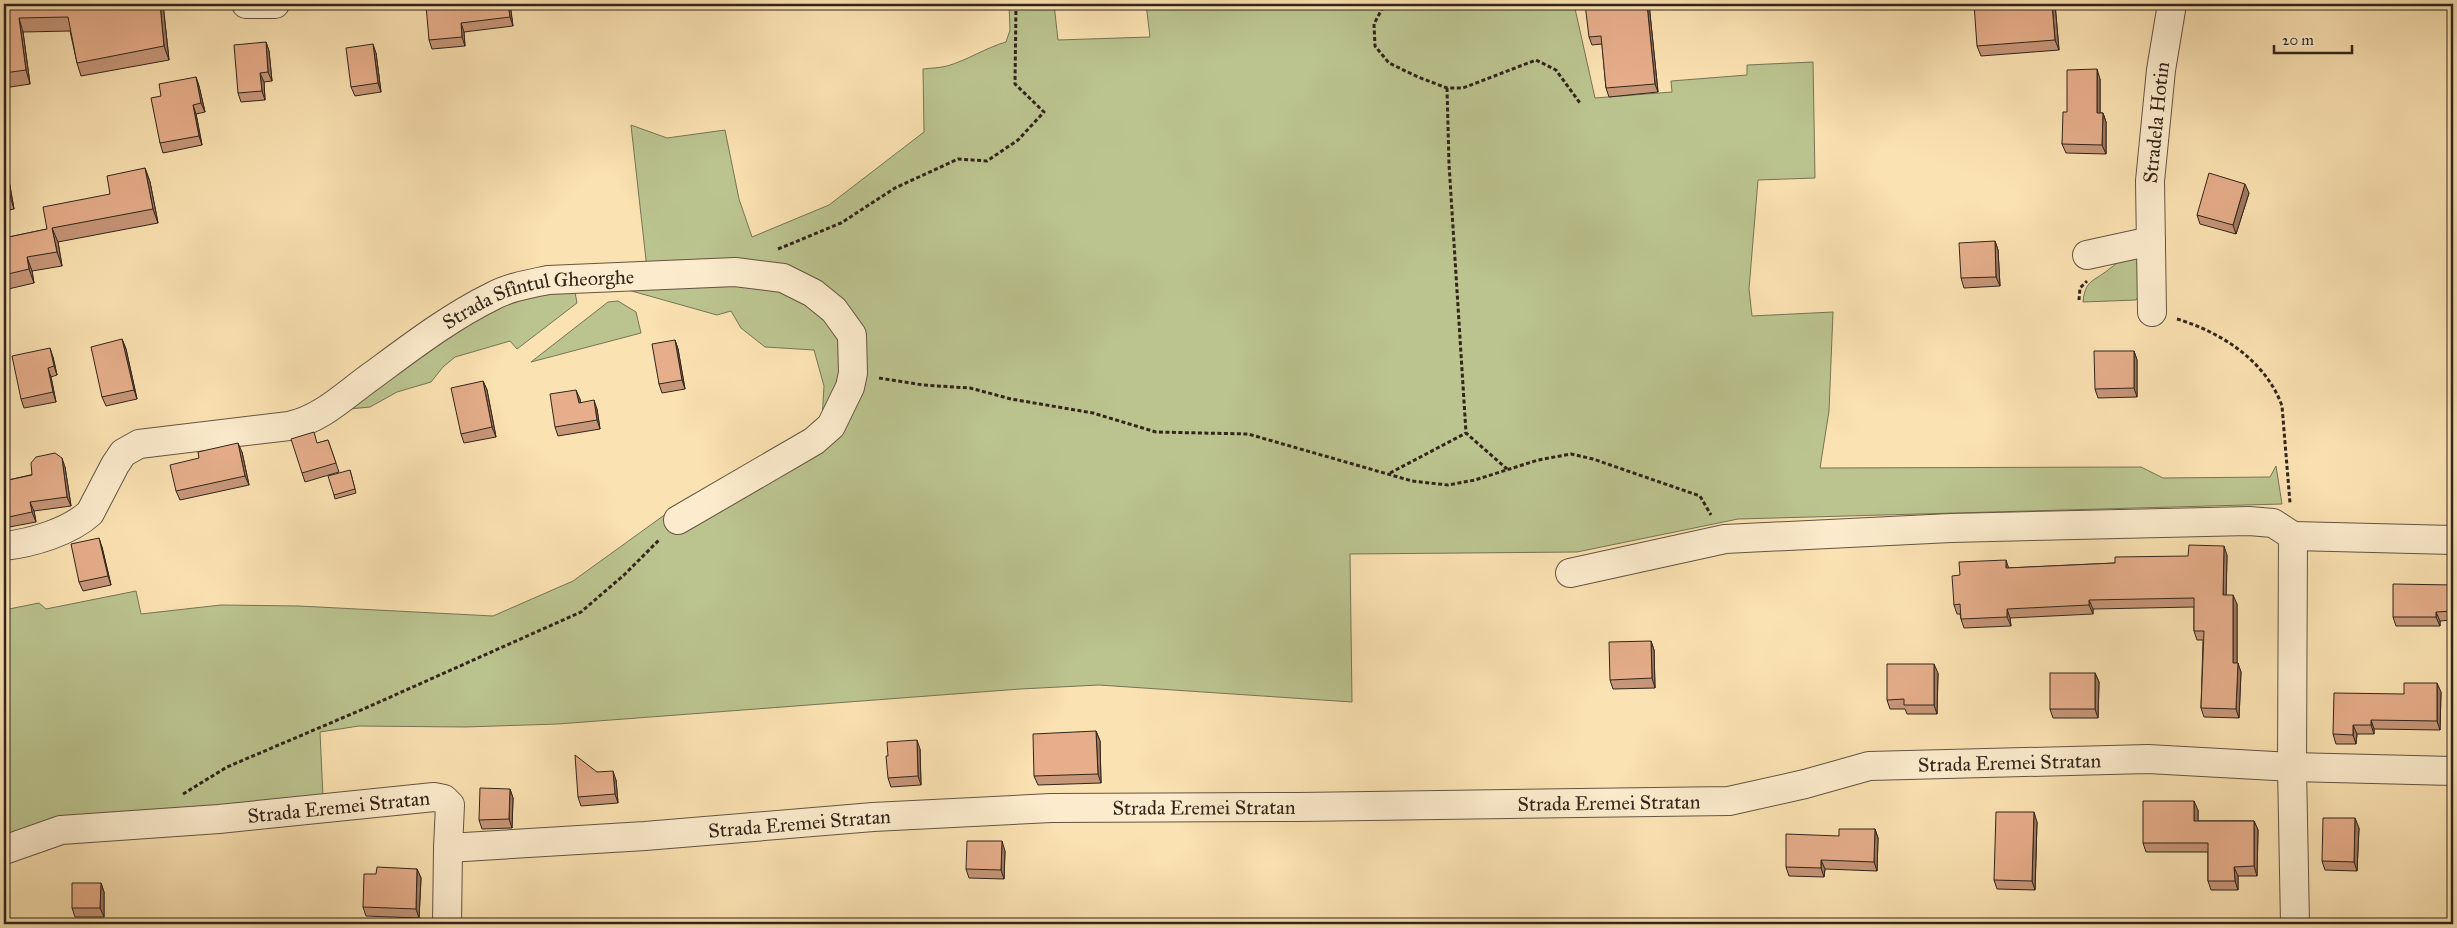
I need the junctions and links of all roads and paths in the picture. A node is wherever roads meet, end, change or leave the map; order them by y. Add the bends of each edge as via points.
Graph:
1 (246, 4) edge
2 (275, 4) edge
3 (1016, 4) edge
4 (1389, 4) edge
5 (2172, 4) edge
6 (1447, 88) junction
7 (1580, 103) dead end
8 (2151, 241) junction
9 (777, 250) dead end
10 (2087, 254) dead end
11 (2152, 312) joint
12 (853, 373) junction
13 (1466, 433) junction
14 (1506, 469) junction
15 (1388, 474) junction
16 (678, 520) joint
17 (2292, 536) junction
18 (1725, 539) junction
19 (2453, 540) edge
20 (4, 546) edge
21 (1570, 572) dead end
22 (2292, 767) junction
23 (2453, 771) edge
24 (174, 798) dead end
25 (448, 848) junction
26 (4, 850) edge
27 (447, 924) edge
28 (2295, 924) edge

1 - 2 street
3 - 9 path via 1016,84 1044,112 1018,140 987,161 958,159 895,188 841,223
4 - 6 path via 1383,6 1374,24 1375,46 1389,63
5 - 8 street, Stradela Hotin via 2156,111 2150,182
6 - 7 path via 1463,88 1536,60 1556,70
6 - 13 path
8 - 10 street
8 - 11 street, Stradela Hotin
11 - 17 path via 2192,324 2239,349 2272,386 2282,406
12 - 15 path via 923,385 970,388 1011,399 1093,413 1156,432 1248,434
12 - 16 street, Strada Sfîntul Gheorghe via 850,387 831,426 814,441
12 - 20 street, Strada Sfîntul Gheorghe via 852,335 834,310 813,293 783,278 736,272 548,280 494,295 429,335 330,408 306,421 290,426 139,444 123,453 90,513 82,520 40,538
13 - 14 path
13 - 15 path
14 - 15 path via 1448,485 1412,481
14 - 18 path via 1571,454 1593,459 1700,496
16 - 24 path via 624,575 581,612 227,766
17 - 18 street via 2273,523 2249,521 1951,528
17 - 19 street
17 - 22 street
18 - 21 street
22 - 23 street, Strada Eremei Stratan
22 - 25 street, Strada Eremei Stratan via 2148,759 1869,766 1729,801 1051,808 873,817
22 - 28 street
25 - 26 street, Strada Eremei Stratan via 450,805 444,799 434,797 229,818 61,830
25 - 27 street

